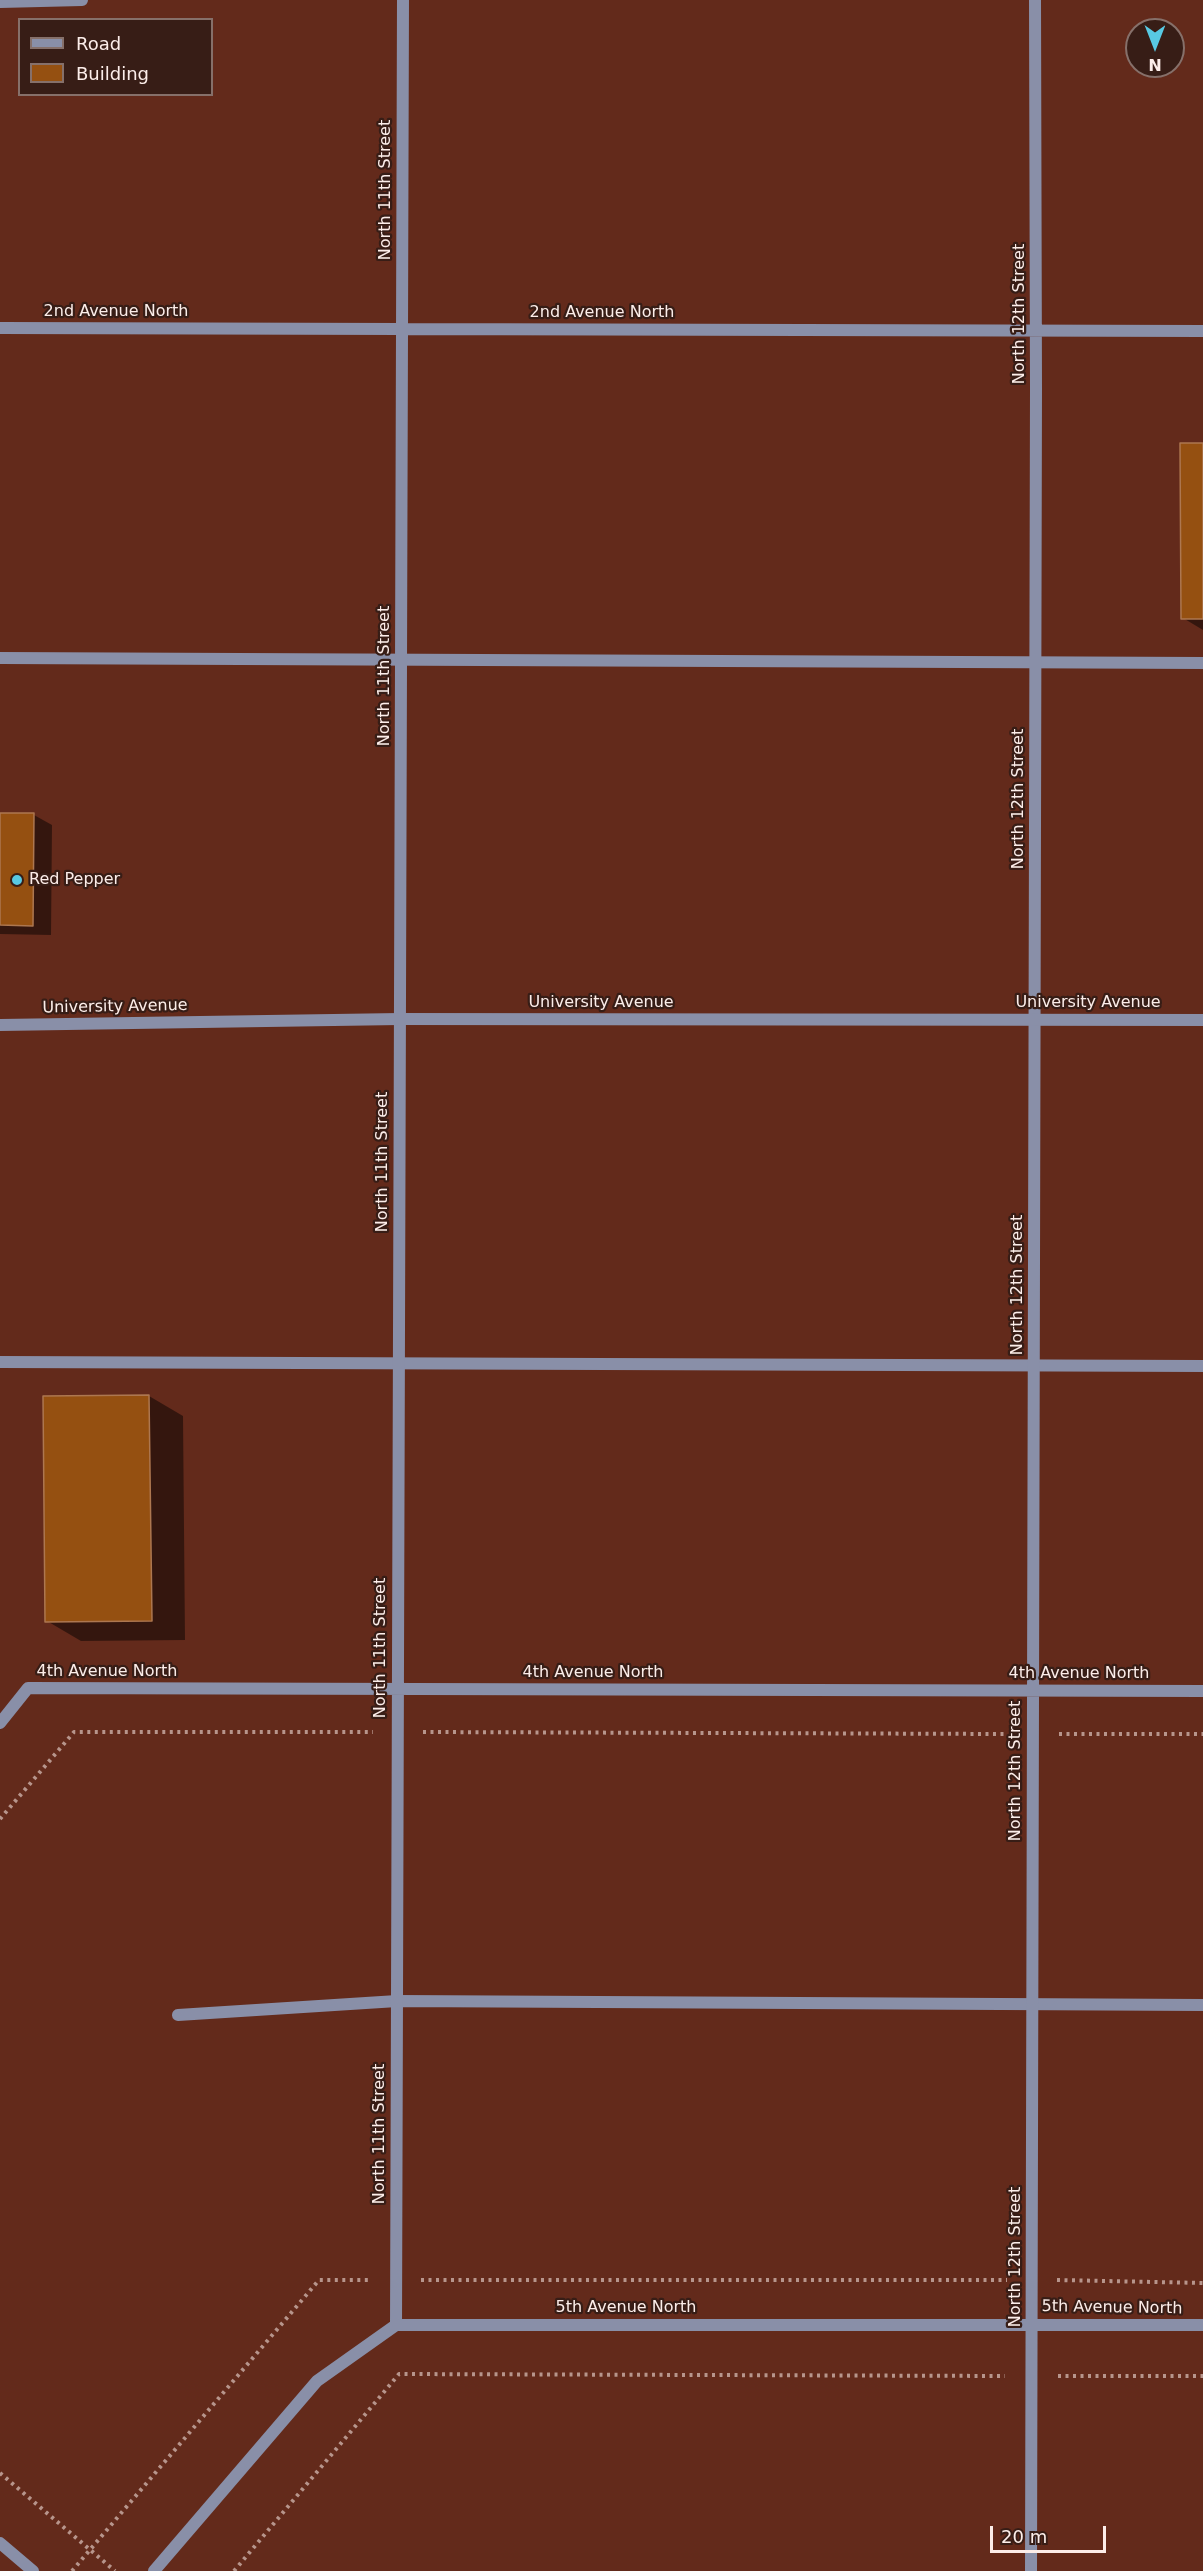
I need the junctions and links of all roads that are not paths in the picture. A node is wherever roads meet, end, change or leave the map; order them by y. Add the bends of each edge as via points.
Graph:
1 (82, 0) edge
2 (403, 0) edge
3 (1035, 0) edge
4 (0, 2) edge
5 (0, 328) edge
6 (402, 329) junction
7 (1036, 330) junction
8 (1203, 331) edge
9 (0, 658) edge
10 (401, 658) junction
11 (1035, 662) junction
12 (1203, 663) edge
13 (400, 1019) junction
14 (1035, 1019) junction
15 (1203, 1020) edge
16 (0, 1024) edge
17 (0, 1362) edge
18 (399, 1363) junction
19 (1034, 1365) junction
20 (1203, 1366) edge
21 (397, 1690) junction
22 (1033, 1690) junction
23 (1203, 1691) edge
24 (0, 1723) edge
25 (397, 2001) junction
26 (1033, 2003) junction
27 (1203, 2005) edge
28 (178, 2015) dead end
29 (1032, 2324) junction
30 (396, 2325) junction
31 (1203, 2325) edge
32 (0, 2543) edge
33 (33, 2571) edge
34 (154, 2571) edge
35 (1031, 2571) edge

1 - 4 street
2 - 6 street, North 11th Street
3 - 7 street, North 12th Street
5 - 6 street, 2nd Avenue North
6 - 7 street, 2nd Avenue North
6 - 10 street, North 11th Street
7 - 8 street, 2nd Avenue North
7 - 11 street, North 12th Street
9 - 10 street
10 - 11 street
10 - 13 street, North 11th Street
11 - 12 street
11 - 14 street, North 12th Street
13 - 14 street, University Avenue
13 - 16 street, University Avenue
13 - 18 street, North 11th Street
14 - 15 street, University Avenue
14 - 19 street, North 12th Street
17 - 18 street
18 - 19 street
18 - 21 street, North 11th Street
19 - 20 street
19 - 22 street, North 12th Street
21 - 22 street, 4th Avenue North
21 - 24 street, 4th Avenue North via 28,1688
21 - 25 street, North 11th Street
22 - 23 street, 4th Avenue North
22 - 26 street, North 12th Street
25 - 26 street
25 - 28 street
25 - 30 street, North 11th Street
26 - 27 street
26 - 29 street, North 12th Street
29 - 30 street, 5th Avenue North
29 - 31 street, 5th Avenue North
29 - 35 street, North 12th Street
30 - 34 street via 317,2381
32 - 33 street

